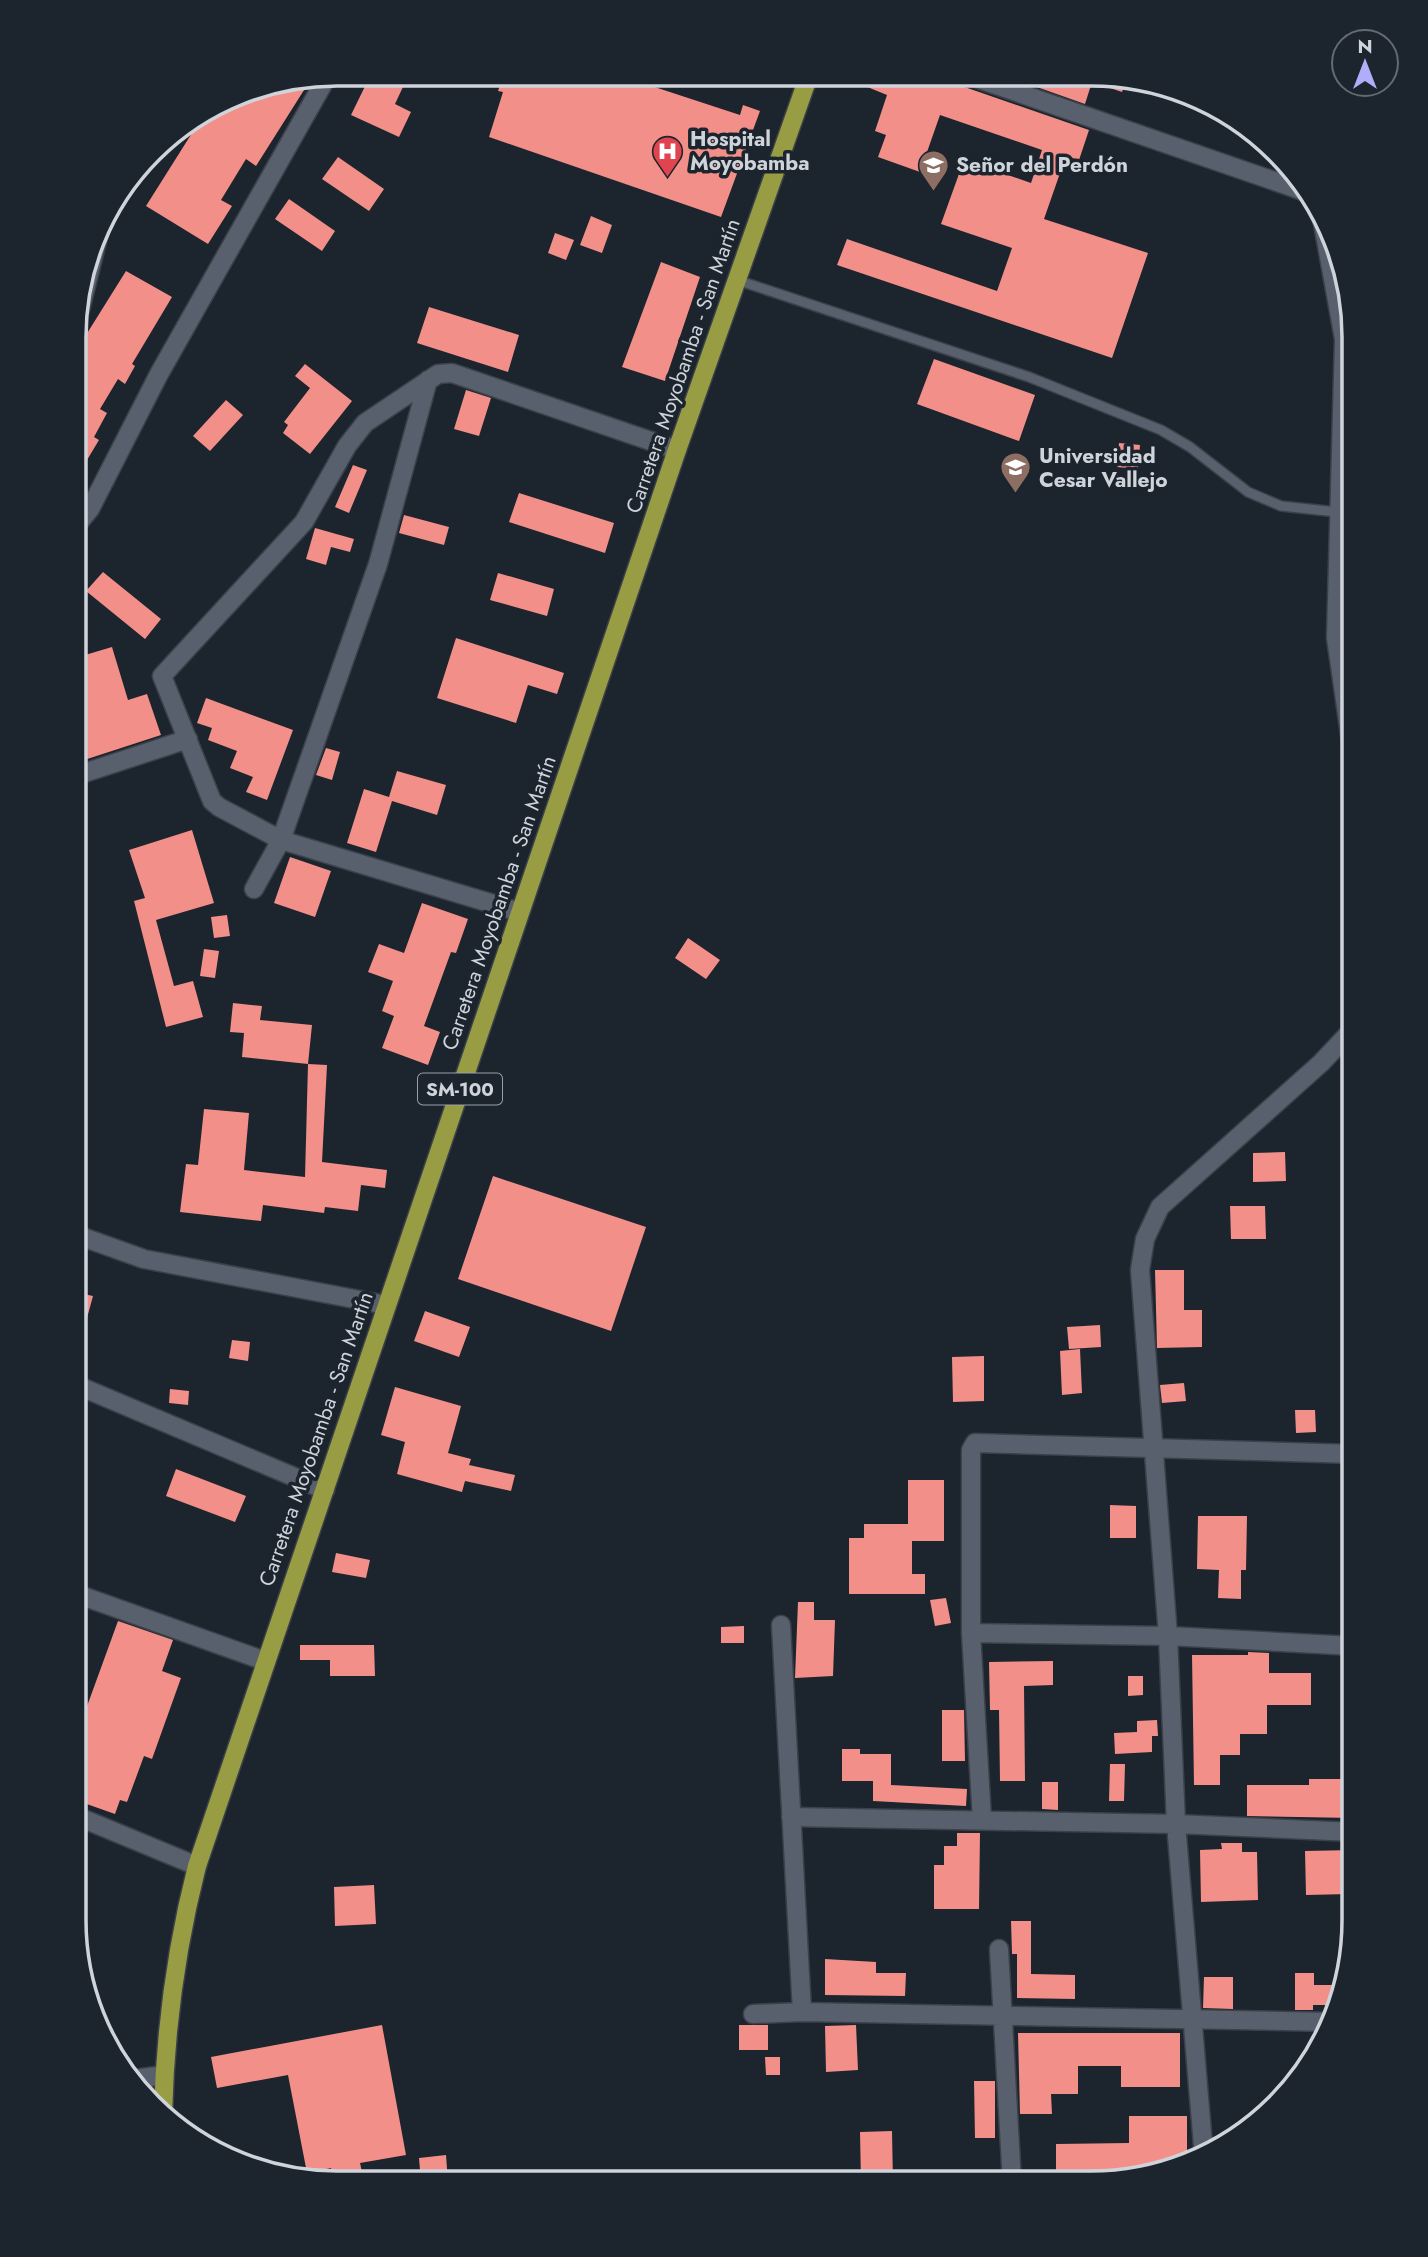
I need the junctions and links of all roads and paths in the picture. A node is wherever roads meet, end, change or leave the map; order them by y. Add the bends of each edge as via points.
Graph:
1 (322, 86) edge
2 (805, 86) edge
3 (1010, 86) edge
4 (1292, 187) edge
5 (1329, 255) edge
6 (737, 279) junction
7 (1342, 328) edge
8 (428, 380) junction
9 (1342, 388) edge
10 (677, 450) junction
11 (1337, 512) junction
12 (86, 514) edge
13 (1342, 679) edge
14 (188, 739) junction
15 (86, 772) edge
16 (281, 840) junction
17 (254, 889) dead end
18 (520, 912) junction
19 (1342, 1041) edge
20 (86, 1238) edge
21 (386, 1306) junction
22 (86, 1389) edge
23 (1154, 1447) junction
24 (1342, 1454) edge
25 (325, 1490) junction
26 (86, 1597) edge
27 (781, 1625) dead end
28 (971, 1633) junction
29 (1168, 1636) junction
30 (1342, 1645) edge
31 (265, 1661) junction
32 (791, 1817) junction
33 (86, 1820) edge
34 (982, 1820) junction
35 (1176, 1824) junction
36 (1342, 1831) edge
37 (197, 1866) junction
38 (999, 1949) dead end
39 (803, 2012) junction
40 (753, 2014) dead end
41 (1003, 2016) junction
42 (1191, 2018) junction
43 (1320, 2022) edge
44 (164, 2075) junction
45 (142, 2078) edge
46 (163, 2102) edge
47 (1203, 2145) edge
48 (1011, 2171) edge

1 - 12 street via 159,374
2 - 6 main road, Carretera Moyobamba - San Martín / SM-100
3 - 4 street
5 - 7 street
6 - 10 main road, Carretera Moyobamba - San Martín / SM-100
6 - 11 lane via 1041,381 1161,430 1248,492 1281,506
8 - 10 street via 452,373
8 - 14 street via 365,423 304,522 164,672 163,681
8 - 16 street via 378,564
9 - 11 street
10 - 18 main road, Carretera Moyobamba - San Martín / SM-100
11 - 13 street via 1336,638
14 - 15 street
14 - 16 street via 214,804
16 - 17 street
16 - 18 street
18 - 21 main road, Carretera Moyobamba - San Martín / SM-100
19 - 23 street via 1160,1207 1140,1270
20 - 21 street via 144,1259
21 - 25 main road, Carretera Moyobamba - San Martín / SM-100
22 - 25 street
23 - 24 street
23 - 28 street via 975,1443 971,1450
23 - 29 street
25 - 31 main road, Carretera Moyobamba - San Martín / SM-100
26 - 31 street
27 - 32 street
28 - 29 street
28 - 34 street
29 - 30 street
29 - 35 street
31 - 37 main road, Carretera Moyobamba - San Martín / SM-100
32 - 34 street
32 - 39 street
33 - 37 street
34 - 35 street
35 - 36 street
35 - 42 street
37 - 44 main road, Carretera Moyobamba - San Martín / SM-100 via 182,1925
38 - 41 street
39 - 40 street
39 - 41 street
41 - 42 street
41 - 48 street
42 - 43 street
42 - 47 street
44 - 45 street
44 - 46 main road, Carretera Moyobamba - San Martín / SM-100

